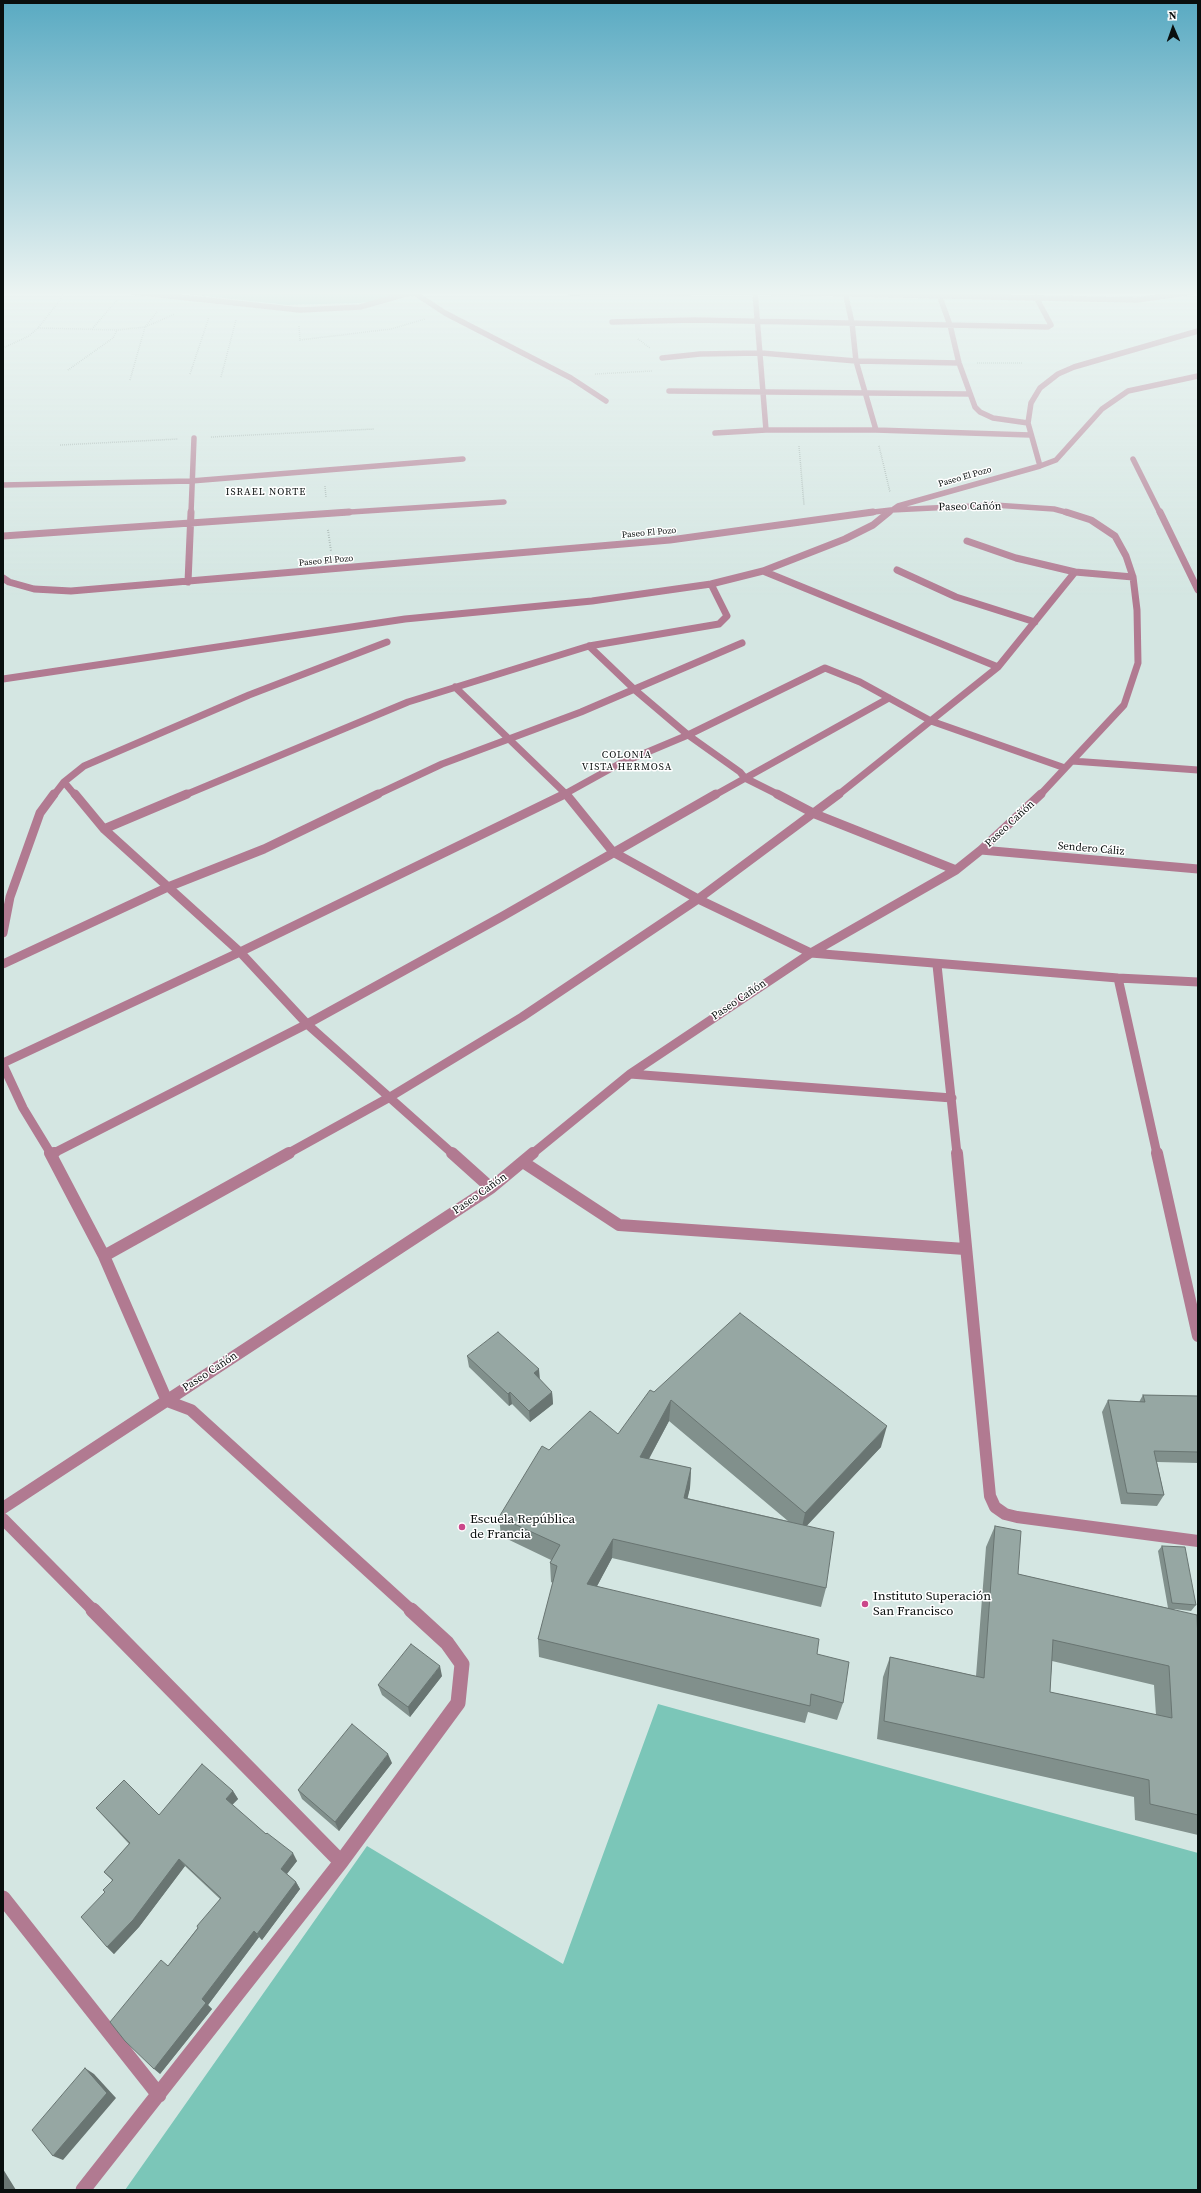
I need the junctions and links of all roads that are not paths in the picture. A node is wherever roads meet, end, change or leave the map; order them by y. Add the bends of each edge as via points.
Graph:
1 (596, 394) edge
2 (762, 394) edge
3 (867, 394) edge
4 (969, 394) edge
5 (1036, 394) edge
6 (1123, 394) edge
7 (606, 401) dead end
8 (1028, 422) junction
9 (766, 430) junction
10 (876, 430) junction
11 (715, 433) dead end
12 (1030, 435) junction
13 (194, 438) road end
14 (462, 459) dead end
15 (1133, 459) dead end
16 (1040, 466) junction
17 (191, 481) junction
18 (3, 485) edge
19 (504, 502) dead end
20 (894, 508) junction
21 (190, 522) junction
22 (3, 536) edge
23 (967, 541) dead end
24 (897, 570) dead end
25 (763, 571) junction
26 (1075, 572) junction
27 (1134, 577) junction
28 (3, 578) edge
29 (188, 582) junction
30 (711, 584) junction
31 (1198, 590) edge
32 (1036, 622) junction
33 (386, 642) dead end
34 (742, 643) dead end
35 (589, 646) junction
36 (998, 667) junction
37 (3, 679) edge
38 (455, 687) junction
39 (635, 690) junction
40 (889, 698) junction
41 (931, 721) junction
42 (688, 735) junction
43 (508, 739) junction
44 (1072, 761) junction
45 (1065, 768) junction
46 (1198, 770) edge
47 (745, 778) junction
48 (64, 782) junction
49 (566, 794) junction
50 (815, 814) junction
51 (104, 829) junction
52 (981, 850) junction
53 (612, 852) junction
54 (1198, 869) edge
55 (956, 870) junction
56 (168, 887) junction
57 (698, 899) junction
58 (3, 933) edge
59 (240, 952) junction
60 (811, 953) junction
61 (3, 964) edge
62 (937, 964) junction
63 (1118, 978) junction
64 (1198, 982) edge
65 (307, 1024) junction
66 (3, 1064) edge
67 (630, 1074) junction
68 (390, 1097) junction
69 (952, 1098) junction
70 (51, 1155) junction
71 (523, 1162) junction
72 (491, 1188) junction
73 (965, 1249) junction
74 (104, 1256) junction
75 (1198, 1336) edge
76 (167, 1400) junction
77 (3, 1508) edge
78 (3, 1519) edge
79 (1198, 1541) edge
80 (341, 1862) junction
81 (3, 1898) edge
82 (159, 2094) junction
83 (83, 2190) edge

1 - 7 street
2 - 9 street
3 - 10 street
4 - 8 street via 980,412 993,418
5 - 8 street via 1031,403
6 - 16 street, Paseo El Pozo via 1102,409 1056,460
8 - 12 street
9 - 10 street
9 - 11 street
10 - 12 street
12 - 16 street
13 - 17 street
14 - 17 street
15 - 31 street
16 - 20 street, Paseo El Pozo
17 - 18 street
17 - 21 street
19 - 21 street
20 - 25 street via 873,525 845,539
20 - 27 street, Paseo Cañón via 994,505 1054,509 1091,520 1115,536
20 - 29 street, Paseo El Pozo via 670,540
21 - 22 street
21 - 29 street
23 - 26 street via 1016,558
24 - 32 street via 956,598
25 - 30 street
25 - 36 street
26 - 27 street
26 - 32 street
27 - 44 street, Paseo Cañón via 1138,663 1124,704
28 - 29 street, Paseo El Pozo via 34,589 71,591
30 - 35 street via 727,616 719,624
30 - 37 street via 592,601 405,619
32 - 36 street
33 - 48 street via 249,695 115,752 84,766
34 - 39 street
35 - 38 street
35 - 39 street
36 - 41 street
38 - 43 street
38 - 51 street via 401,705
39 - 42 street
39 - 43 street
40 - 41 street
40 - 42 street via 860,682 825,668
40 - 47 street
41 - 45 street
41 - 50 street
42 - 47 street
42 - 49 street via 620,764
43 - 49 street
43 - 56 street via 442,764 264,848
44 - 45 street, Paseo Cañón
44 - 46 street
45 - 52 street, Paseo Cañón via 1032,804
47 - 50 street
47 - 53 street
48 - 51 street
48 - 58 street via 40,813 10,898
49 - 53 street
49 - 59 street
50 - 55 street
50 - 57 street
51 - 56 street
52 - 54 street, Sendero Cáliz
52 - 55 street, Paseo Cañón
53 - 57 street
53 - 65 street via 503,916
55 - 60 street, Paseo Cañón
56 - 59 street
56 - 61 street
57 - 60 street
57 - 68 street via 522,1018
59 - 65 street
59 - 66 street
60 - 62 street
60 - 67 street, Paseo Cañón
62 - 63 street
62 - 69 street
63 - 64 street
63 - 75 street
65 - 68 street
65 - 70 street
66 - 70 street via 23,1108
67 - 69 street
67 - 71 street, Paseo Cañón
68 - 72 street
68 - 74 street
69 - 73 street
70 - 74 street
71 - 72 street, Paseo Cañón
71 - 73 street via 619,1225
72 - 76 street, Paseo Cañón
73 - 79 street via 988,1484 995,1507 1005,1514 1017,1517
74 - 76 street
76 - 77 street, Paseo Cañón
76 - 80 street via 191,1410 447,1643 462,1664 458,1703
78 - 80 street
80 - 82 street
81 - 82 street
82 - 83 street

